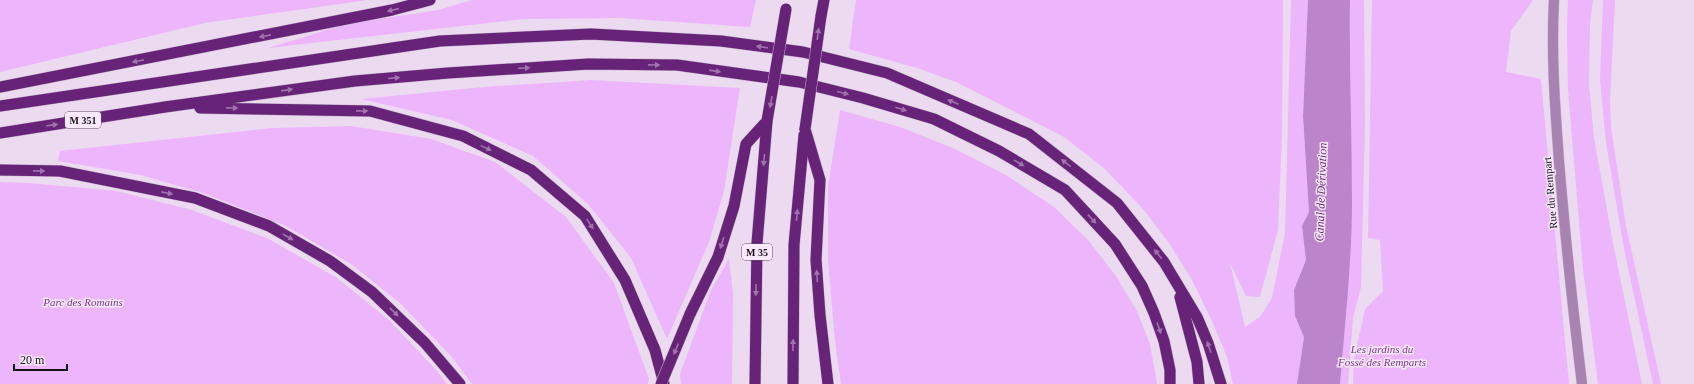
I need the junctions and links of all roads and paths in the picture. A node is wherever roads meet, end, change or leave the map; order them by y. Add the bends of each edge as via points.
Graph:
1 (430, 0) edge
2 (824, 0) edge
3 (1554, 0) edge
4 (787, 4) edge
5 (0, 87) edge
6 (0, 106) edge
7 (165, 107) junction
8 (768, 121) junction
9 (805, 128) junction
10 (0, 133) edge
11 (0, 170) edge
12 (1178, 288) junction
13 (460, 384) edge
14 (663, 384) edge
15 (755, 384) edge
16 (793, 384) edge
17 (828, 384) edge
18 (1170, 384) edge
19 (1200, 384) edge
20 (1221, 384) edge
21 (1582, 384) edge

1 -> 5 highway via 377,14
9 -> 2 highway, bridge
3 - 21 street, Rue du Rempart via 1552,59 1556,124 1568,265
4 -> 8 highway, M 35, bridge
12 -> 6 highway via 1164,262 1117,203 1029,134 887,73 803,52 721,41 591,34 440,41
10 -> 7 highway, M 351
7 -> 14 highway via 370,111 463,136 531,170 585,216 621,274 655,350
7 -> 18 highway via 355,81 588,64 677,66 799,82 863,98 934,119 999,151 1065,190 1115,244 1142,286 1164,341
8 -> 14 highway, bridge via 746,144 734,206 720,250 690,314
8 -> 15 highway, M 35 via 757,243
16 -> 9 highway via 794,244
17 -> 9 highway via 816,260 820,180
11 -> 13 highway via 60,171 195,198 269,226 330,261 372,292 426,342
12 - 19 highway via 1190,331
20 -> 12 highway via 1197,318

